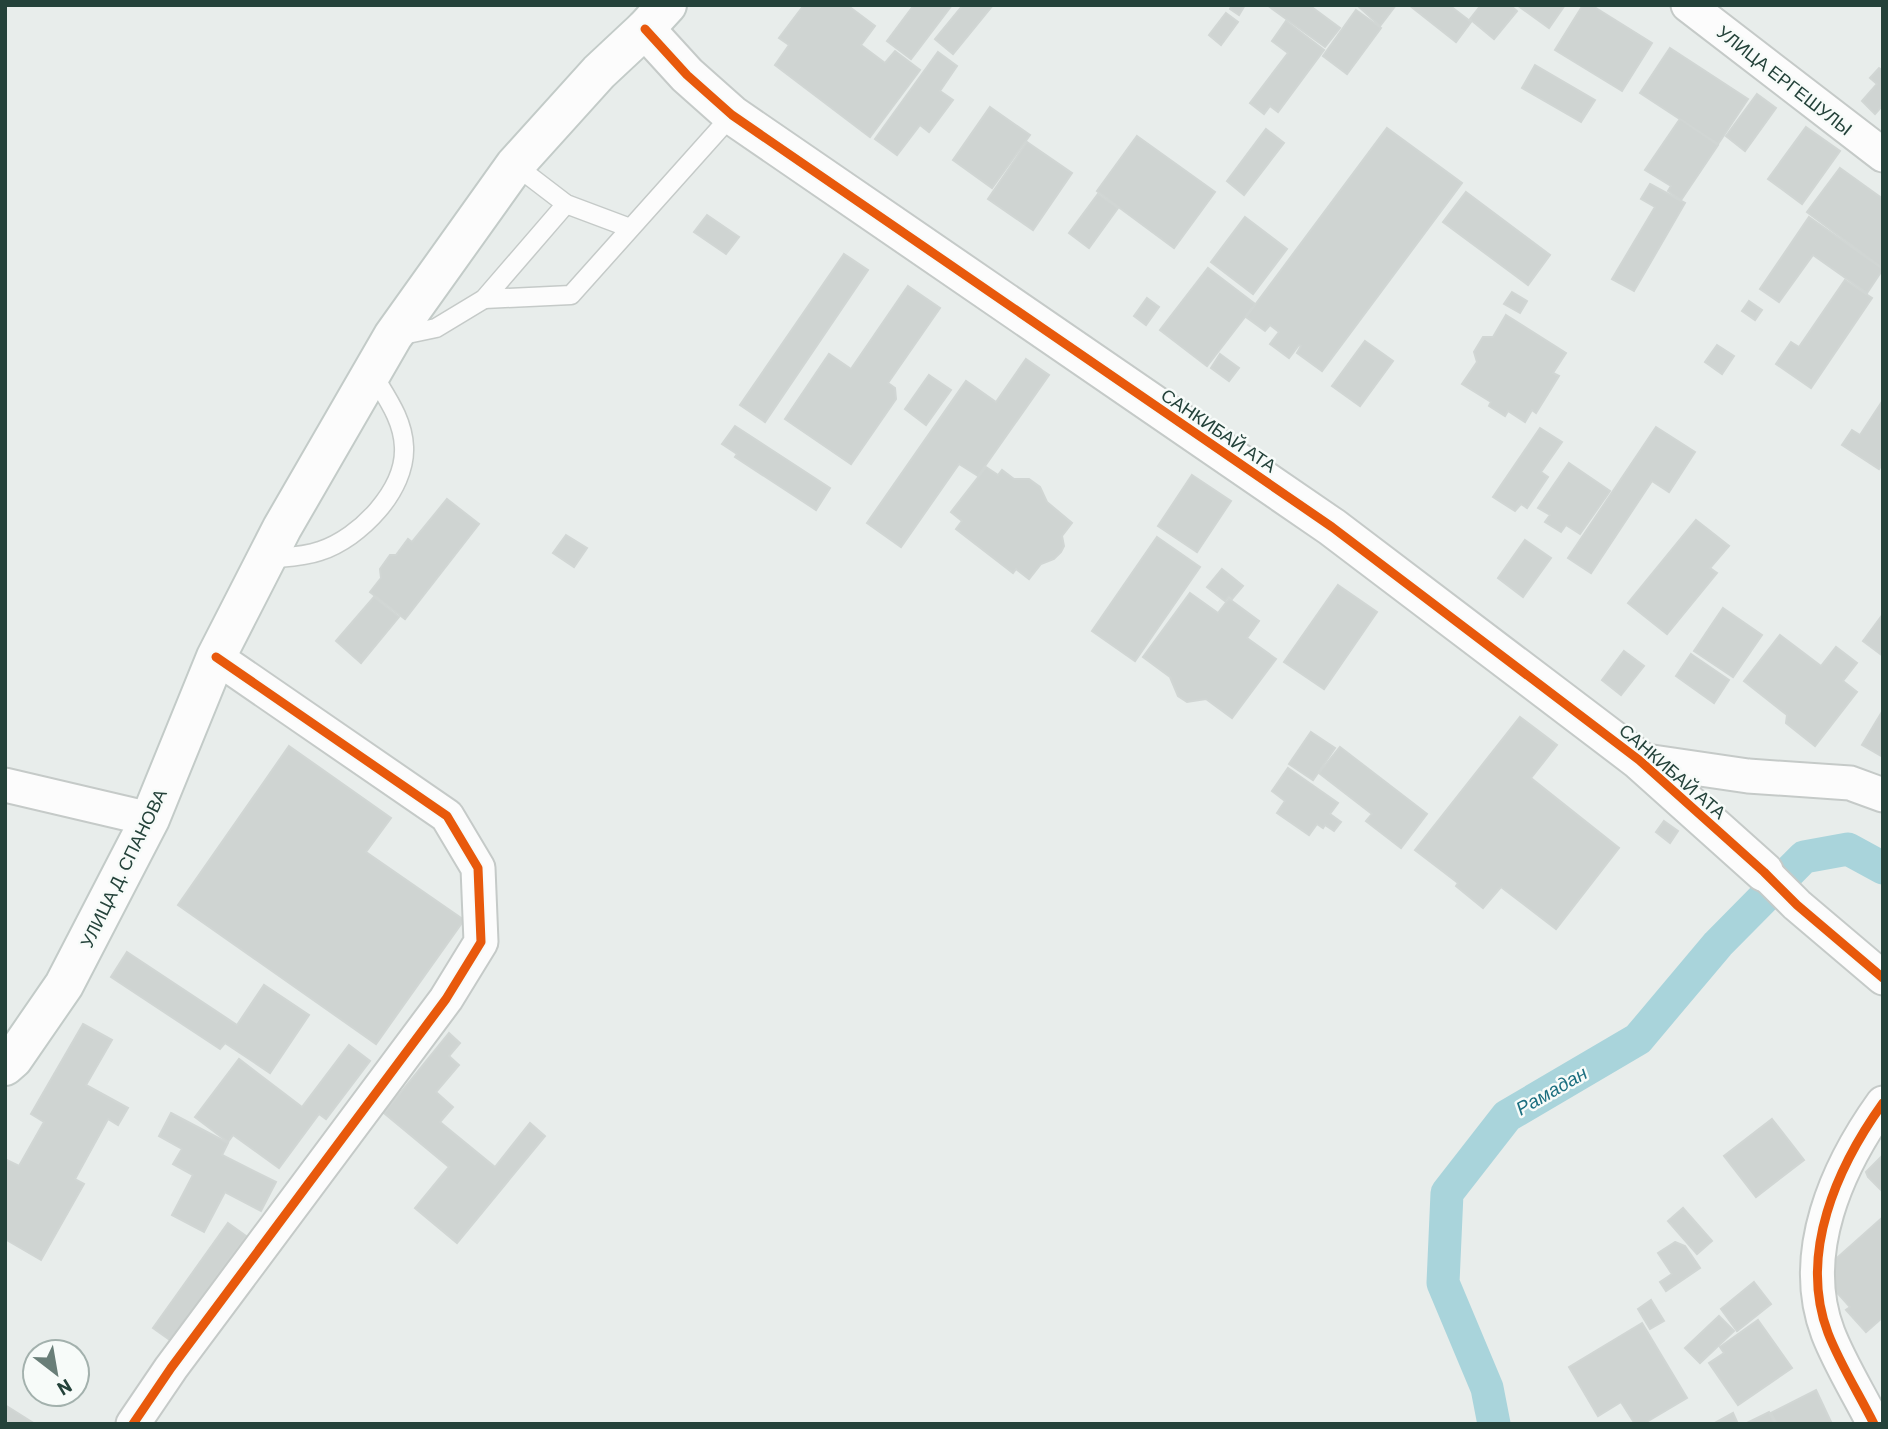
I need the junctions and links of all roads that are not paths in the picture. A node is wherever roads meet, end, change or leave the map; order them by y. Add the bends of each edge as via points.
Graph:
1 (1688, 5) edge
2 (656, 17) edge
3 (732, 115) junction
4 (1883, 155) edge
5 (515, 165) junction
6 (566, 204) junction
7 (630, 228) junction
8 (484, 299) junction
9 (393, 337) junction
10 (372, 373) junction
11 (267, 559) junction
12 (216, 657) junction
13 (1639, 760) junction
14 (5, 786) edge
15 (1883, 795) edge
16 (150, 819) junction
17 (1764, 872) joint
18 (1883, 978) edge
19 (5, 1066) edge
20 (1883, 1103) edge
21 (133, 1424) edge
22 (1874, 1424) edge

1 - 4 street, УЛИЦА ЕРГЕШУЛЫ
2 - 3 street, САНКИБАЙ АТА via 687,75
2 - 5 street, УЛИЦА Д. СПАНОВА
3 - 7 lane
3 - 13 street, САНКИБАЙ АТА via 1332,527
5 - 6 lane
5 - 9 street, УЛИЦА Д. СПАНОВА
6 - 7 lane
6 - 8 lane
7 - 8 lane via 571,295
8 - 9 lane via 436,328
9 - 10 street, УЛИЦА Д. СПАНОВА
10 - 11 street, УЛИЦА Д. СПАНОВА
10 - 11 lane via 396,412 404,446 402,471 386,503 323,551
11 - 12 street, УЛИЦА Д. СПАНОВА
12 - 16 street, УЛИЦА Д. СПАНОВА
12 - 21 street via 447,816 478,868 481,942 446,999
13 - 15 street via 1748,776 1850,783
13 - 17 street, САНКИБАЙ АТА
14 - 16 street
16 - 19 street, УЛИЦА Д. СПАНОВА via 64,985
17 - 18 street
20 - 22 street via 1847,1161 1820,1237 1818,1261 1819,1294 1828,1332

